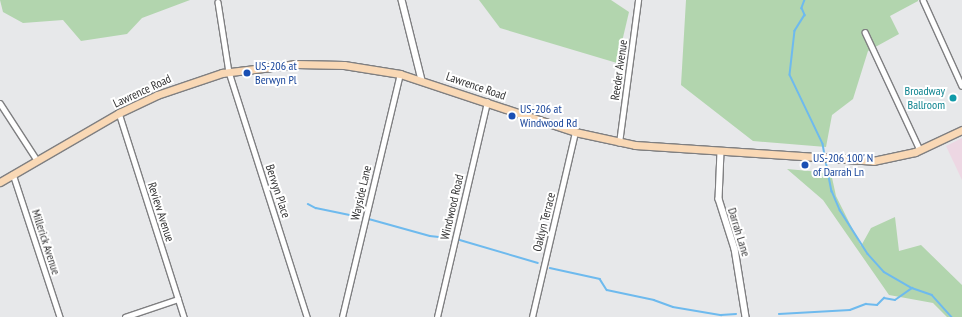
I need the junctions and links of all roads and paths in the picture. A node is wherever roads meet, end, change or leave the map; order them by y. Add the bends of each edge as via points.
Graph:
1 (402, 0) edge
2 (638, 0) edge
3 (922, 0) edge
4 (218, 2) dead end
5 (865, 32) dead end
6 (229, 72) junction
7 (400, 74) junction
8 (422, 80) junction
9 (962, 86) edge
10 (487, 102) junction
11 (0, 103) edge
12 (119, 113) junction
13 (962, 130) edge
14 (575, 132) junction
15 (619, 143) junction
16 (920, 150) junction
17 (721, 152) junction
18 (37, 160) junction
19 (13, 174) junction
20 (0, 182) edge
21 (178, 299) junction
22 (60, 317) edge
23 (125, 317) edge
24 (184, 317) edge
25 (307, 317) edge
26 (342, 317) edge
27 (436, 317) edge
28 (532, 317) edge
29 (746, 317) edge

1 - 8 street
2 - 15 street, Reeder Avenue
3 - 9 street
4 - 6 street, Berwyn Place
5 - 16 street
6 - 7 main road, Lawrence Road via 317,63
6 - 12 main road, Lawrence Road via 182,85
6 - 25 street, Berwyn Place
7 - 8 main road, Lawrence Road
7 - 26 street, Wayside Lane
8 - 10 main road, Lawrence Road
10 - 14 main road, Lawrence Road
10 - 27 street, Windwood Road
11 - 18 street
12 - 18 main road, Lawrence Road
12 - 21 street, Review Avenue
13 - 16 main road, Lawrence Road
14 - 15 main road, Lawrence Road
14 - 28 street, Oaklyn Terrace
15 - 17 main road, Lawrence Road
16 - 17 main road, Lawrence Road via 874,161
17 - 29 street, Darrah Lane via 719,199 735,249
18 - 19 main road, Lawrence Road
19 - 20 main road, Lawrence Road
19 - 22 street, Millerick Avenue
21 - 23 street
21 - 24 street, Review Avenue

